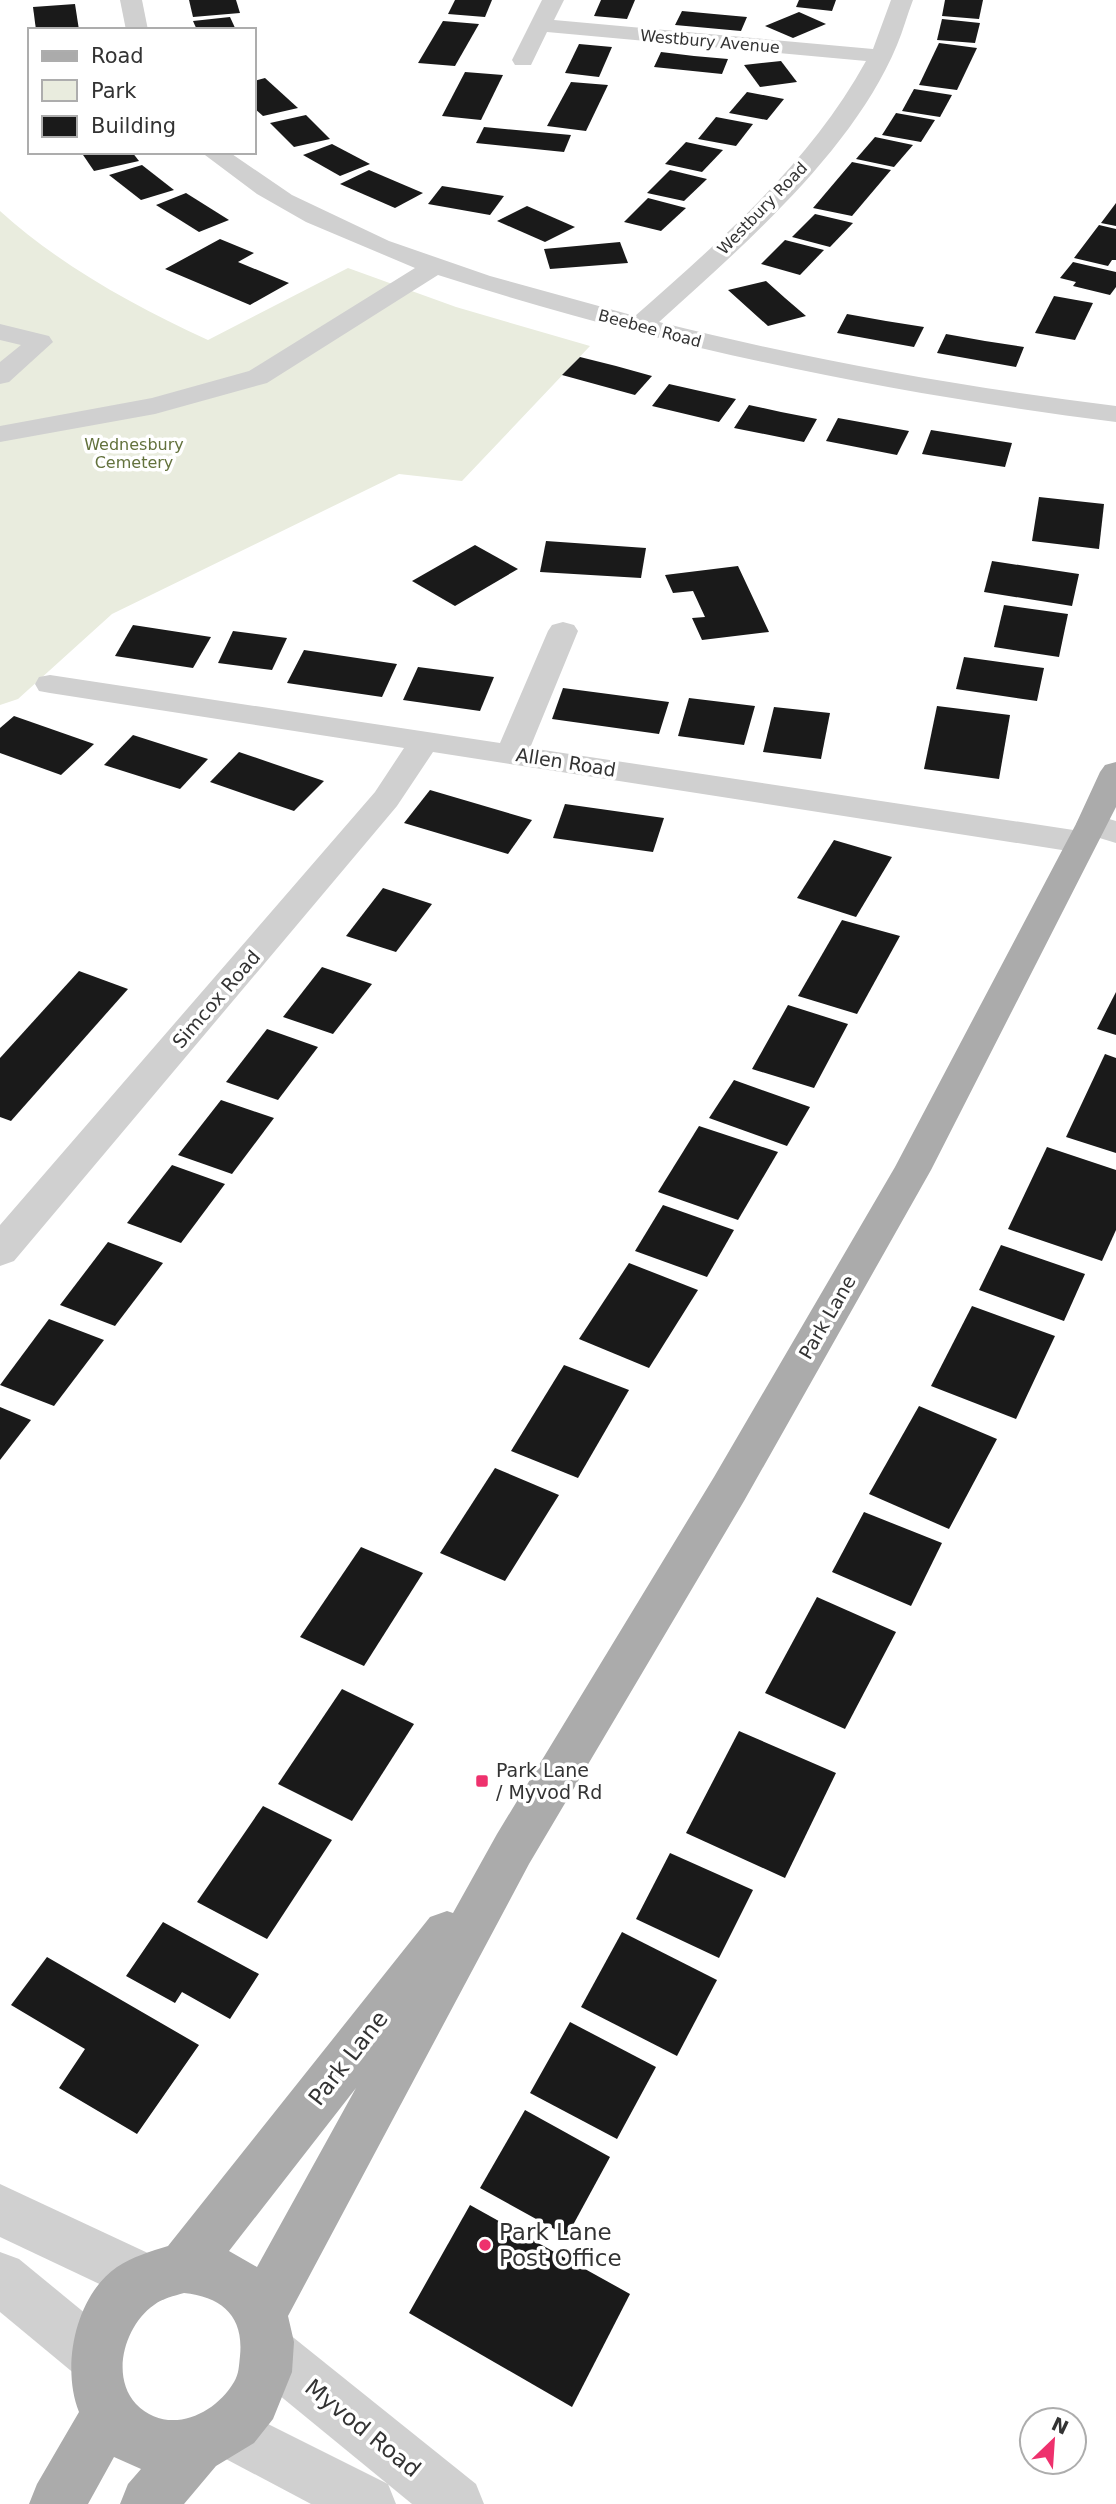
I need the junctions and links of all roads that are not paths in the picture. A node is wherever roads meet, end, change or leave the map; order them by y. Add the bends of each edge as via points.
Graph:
1 (131, 0) edge
2 (553, 0) edge
3 (902, 0) edge
4 (540, 25) junction
5 (137, 28) edge
6 (881, 56) junction
7 (523, 60) dead end
8 (216, 154) edge
9 (434, 267) junction
10 (639, 327) junction
11 (0, 332) edge
12 (0, 376) edge
13 (1116, 414) edge
14 (0, 434) edge
15 (563, 631) dead end
16 (50, 684) dead end
17 (425, 741) junction
18 (511, 754) junction
19 (1116, 772) edge
20 (1096, 832) edge
21 (0, 1251) edge
22 (513, 1849) junction
23 (0, 2210) edge
24 (165, 2273) junction
25 (0, 2278) edge
26 (265, 2333) junction
27 (95, 2356) junction
28 (108, 2415) junction
29 (212, 2439) junction
30 (57, 2504) edge
31 (148, 2504) edge
32 (368, 2504) edge
33 (456, 2504) edge

1 - 5 street
2 - 4 street
3 - 6 street, Westbury Road
4 - 6 street, Westbury Avenue
4 - 7 street
6 - 10 street, Westbury Road via 790,184
8 - 9 street, Beebee Road via 284,200
9 - 10 street, Beebee Road
9 - 14 street via 258,377 155,406
10 - 13 street, Beebee Road via 869,377
11 - 12 street via 40,342
15 - 18 street
16 - 17 street, Allen Road
17 - 18 street, Allen Road
17 - 21 street, Simcox Road via 386,799
18 - 20 street, Allen Road
19 - 20 main road, Park Lane
20 - 22 main road, Park Lane via 912,1170 729,1489
22 - 24 main road, Park Lane
22 - 26 main road, Park Lane
23 - 24 street
24 - 26 main road via 214,2271 244,2289
24 - 27 main road via 121,2300 103,2329
25 - 27 street
26 - 29 main road via 265,2381 249,2407
26 - 33 street, Myvod Road
27 - 28 main road via 97,2387
28 - 29 main road via 132,2438 164,2448
28 - 30 main road
29 - 31 main road
29 - 32 street

